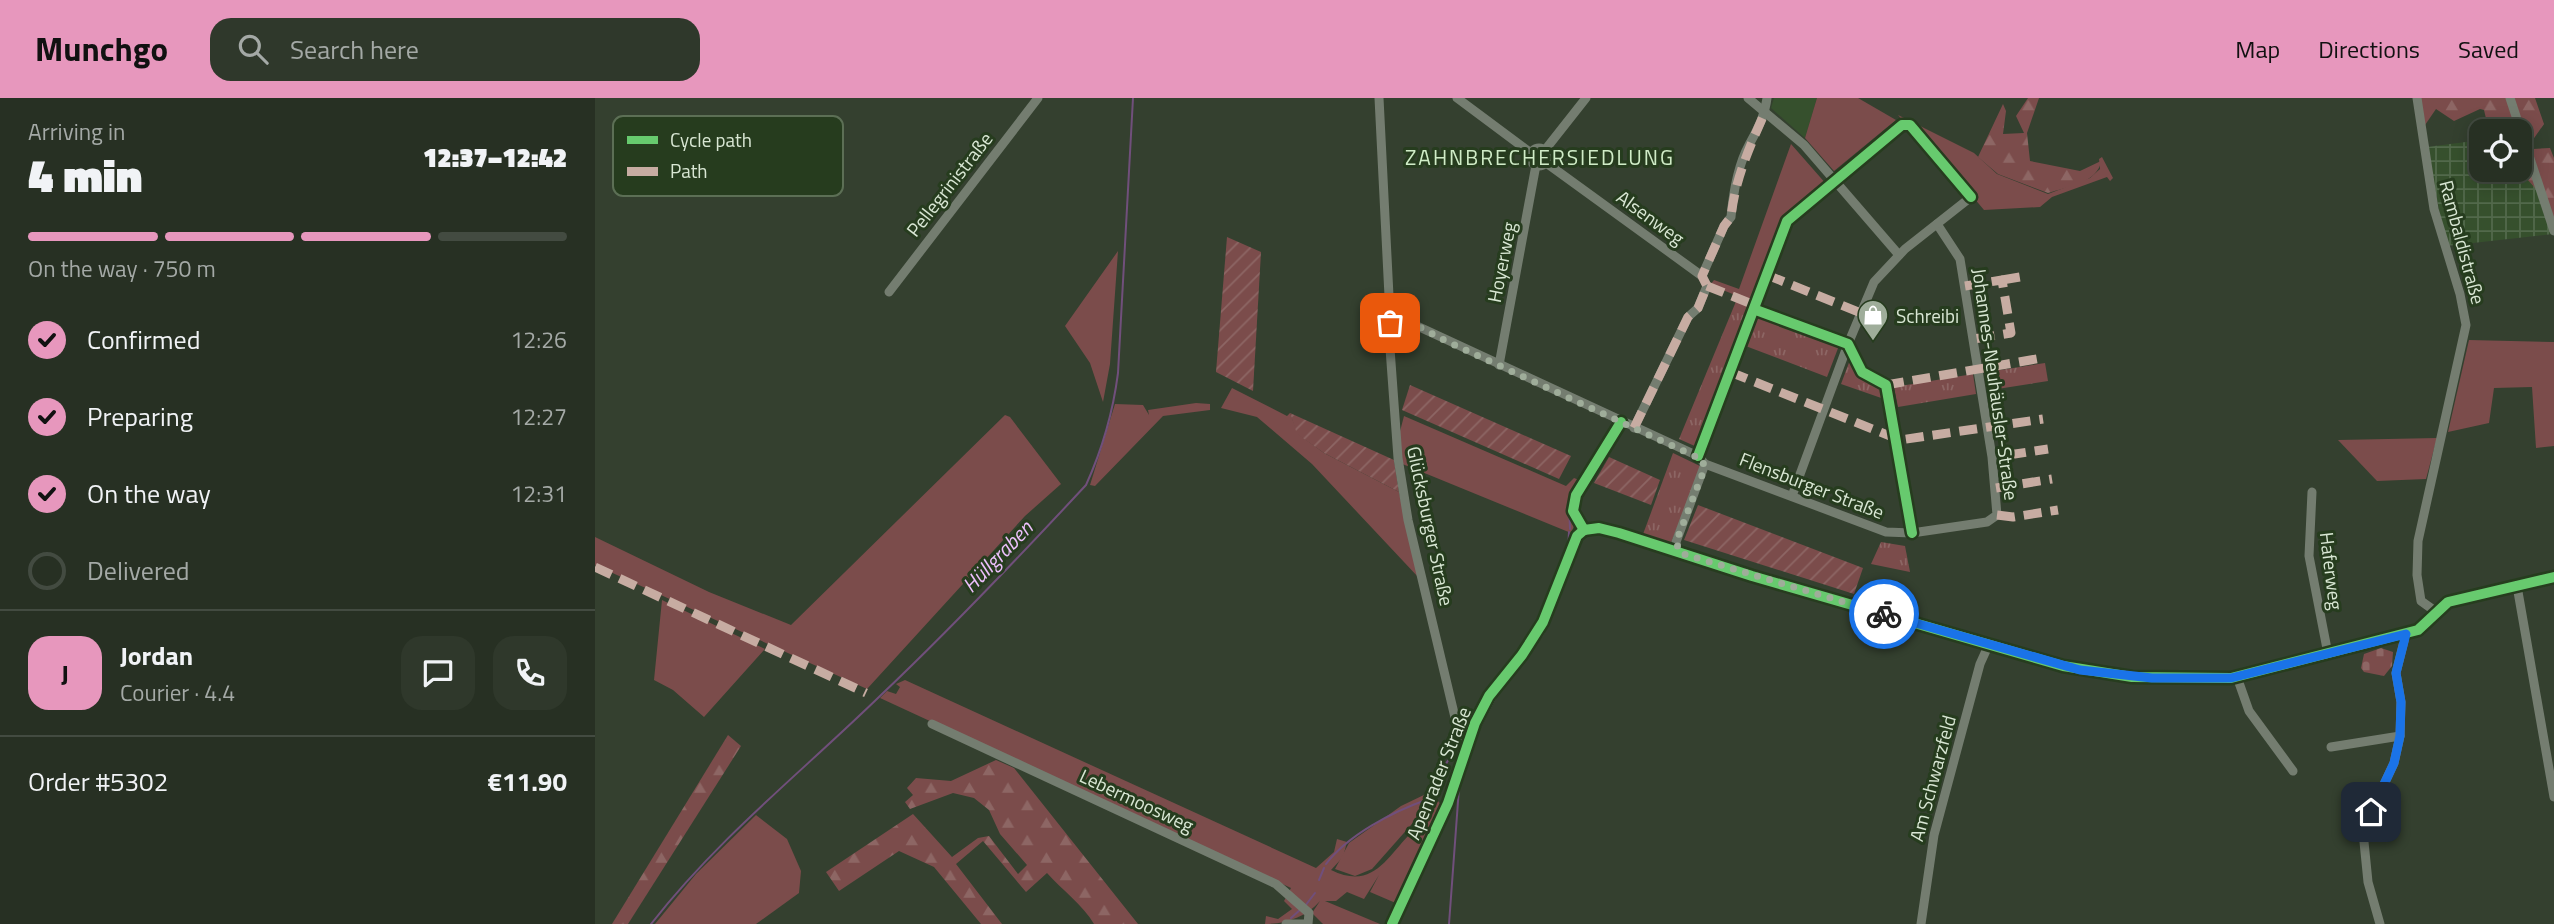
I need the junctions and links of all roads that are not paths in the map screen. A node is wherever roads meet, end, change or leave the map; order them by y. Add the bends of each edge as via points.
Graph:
1 (1038, 98) edge
2 (1379, 98) edge
3 (1457, 98) edge
4 (1586, 98) edge
5 (1748, 98) edge
6 (1767, 98) edge
7 (2417, 98) edge
8 (2510, 98) edge
9 (1765, 112) junction
10 (1545, 150) junction
11 (1531, 153) junction
12 (1541, 163) junction
13 (1971, 197) dead end
14 (1937, 224) junction
15 (2554, 231) edge
16 (1899, 255) junction
17 (1702, 276) junction
18 (889, 292) dead end
19 (1397, 315) junction
20 (1499, 365) junction
21 (1634, 428) junction
22 (1705, 464) junction
23 (2312, 492) dead end
24 (1791, 496) junction
25 (1997, 514) joint
26 (1677, 549) junction
27 (2554, 578) edge
28 (2517, 586) junction
29 (2435, 611) junction
30 (2406, 634) junction
31 (1989, 644) junction
32 (2328, 654) junction
33 (2237, 677) junction
34 (932, 724) dead end
35 (2400, 736) junction
36 (2331, 747) dead end
37 (1463, 753) junction
38 (2293, 771) dead end
39 (2554, 797) edge
40 (1286, 924) edge
41 (1307, 924) edge
42 (1392, 924) edge
43 (1921, 924) edge
44 (2380, 924) edge

1 - 18 street, Pellegrinistraße
2 - 19 street, Glücksburger Straße via 1389,296
3 - 11 street, Alsenweg
4 - 10 street
5 - 9 street
6 - 9 street
7 - 29 street, Rambaldistraße via 2434,209 2466,325 2418,541 2421,601
8 - 15 street
9 - 16 street via 1804,145
9 - 17 street via 1748,146 1730,205 1731,216
10 - 11 street via 1537,148
10 - 12 street
11 - 12 street, Alsenweg via 1531,160
12 - 17 street, Alsenweg
12 - 20 street, Hoyerweg
13 - 14 street
14 - 16 street
14 - 25 street, Johannes-Neuhäusler-Straße via 1961,259
16 - 24 street via 1874,282
17 - 21 street via 1707,286 1698,308 1688,317
19 - 20 street, Flensburger Straße
19 - 37 street, Glücksburger Straße via 1390,323 1389,335 1398,458 1408,520
20 - 21 street, Flensburger Straße
21 - 22 street, Flensburger Straße via 1698,456
22 - 24 street, Flensburger Straße
22 - 26 street
23 - 32 street, Haferweg via 2309,556
24 - 25 street, Flensburger Straße via 1886,533 1987,522
26 - 31 street via 1686,556
26 - 37 street, Apenrader Straße via 1603,529 1584,530 1577,536 1543,622 1484,705
27 - 28 street
28 - 29 street via 2448,602
28 - 39 street
29 - 30 street via 2422,627
30 - 32 street
30 - 35 street via 2396,673
31 - 33 street via 2103,674
31 - 43 street, Am Schwarzfeld via 1934,835
32 - 33 street
33 - 38 street via 2249,710
34 - 41 street, Lebermoosweg via 1276,884 1303,905 1309,913
35 - 36 street
35 - 44 street via 2364,842 2368,882
37 - 42 street, Apenrader Straße via 1448,803
40 - 41 street

